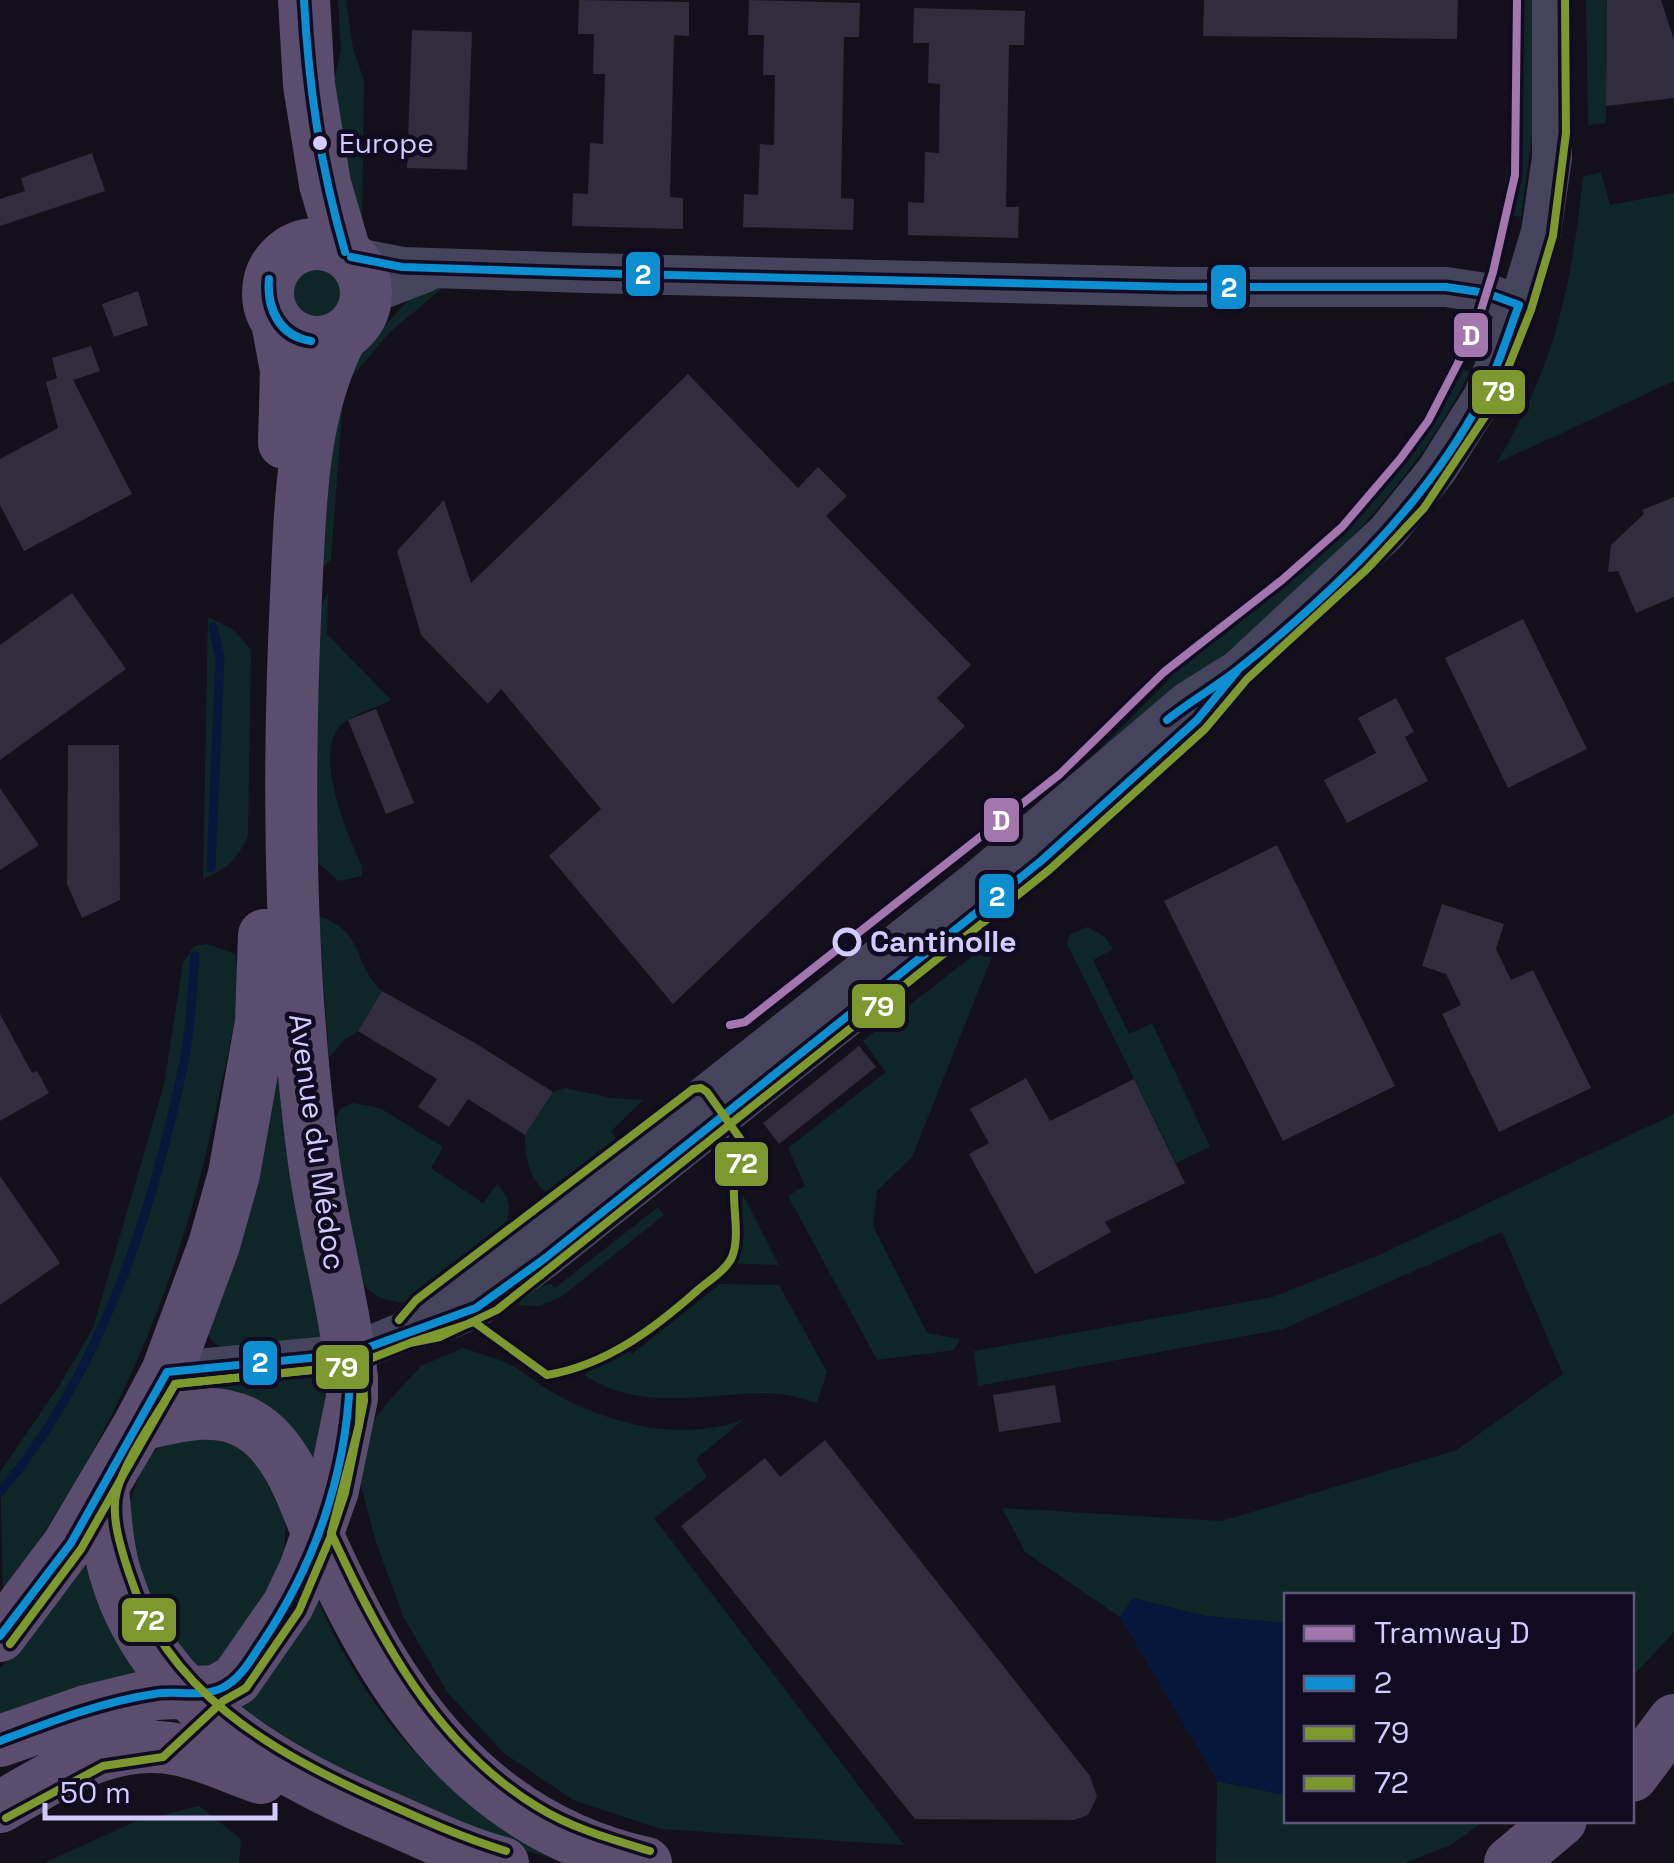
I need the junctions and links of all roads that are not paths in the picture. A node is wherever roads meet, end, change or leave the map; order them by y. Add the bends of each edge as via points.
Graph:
1 (280, 0) edge
2 (304, 0) edge
3 (1552, 0) edge
4 (287, 254) junction
5 (351, 285) junction
6 (1519, 305) junction
7 (277, 322) junction
8 (350, 1354) junction
9 (167, 1372) junction
10 (139, 1425) junction
11 (103, 1488) junction
12 (318, 1534) junction
13 (0, 1636) edge
14 (186, 1692) junction
15 (1674, 1719) edge
16 (0, 1741) edge
17 (1634, 1754) edge
18 (1634, 1773) edge
19 (345, 1800) junction
20 (0, 1808) edge
21 (1557, 1823) edge
22 (1593, 1823) edge
23 (503, 1863) edge
24 (646, 1863) edge
25 (1510, 1863) edge
26 (1560, 1863) edge

1 - 4 main road via 297,190
2 - 5 main road via 324,184
3 - 6 street via 1552,158 1541,232
4 - 5 main road via 315,244
4 - 7 main road via 269,281
5 - 6 street via 445,269 1446,288
5 - 7 main road via 313,343
5 - 8 main road, Avenue du Médoc via 323,372 304,479 293,798 298,1020 323,1222
6 - 8 street via 1482,397 1437,470 1387,532 1238,670 1187,702 993,867 424,1310 406,1331
7 - 9 main road, Avenue du Médoc via 286,420 274,535 260,1022 229,1192
8 - 9 street
8 - 12 main road, Avenue du Médoc via 352,1398
9 - 10 main road, Avenue du Médoc
10 - 11 main road, Avenue du Médoc
10 - 12 main road via 204,1413 250,1424 278,1453
11 - 13 main road, Avenue du Médoc
11 - 14 main road via 117,1580 151,1650
12 - 14 main road, Avenue du Médoc via 288,1604 236,1680 216,1691
12 - 24 main road via 379,1660 438,1740 532,1818
14 - 16 main road, Avenue du Médoc via 86,1711
14 - 19 main road via 231,1733
15 - 17 main road
15 - 18 main road
19 - 20 main road via 158,1746 100,1754
19 - 23 main road
21 - 25 main road
22 - 26 main road

